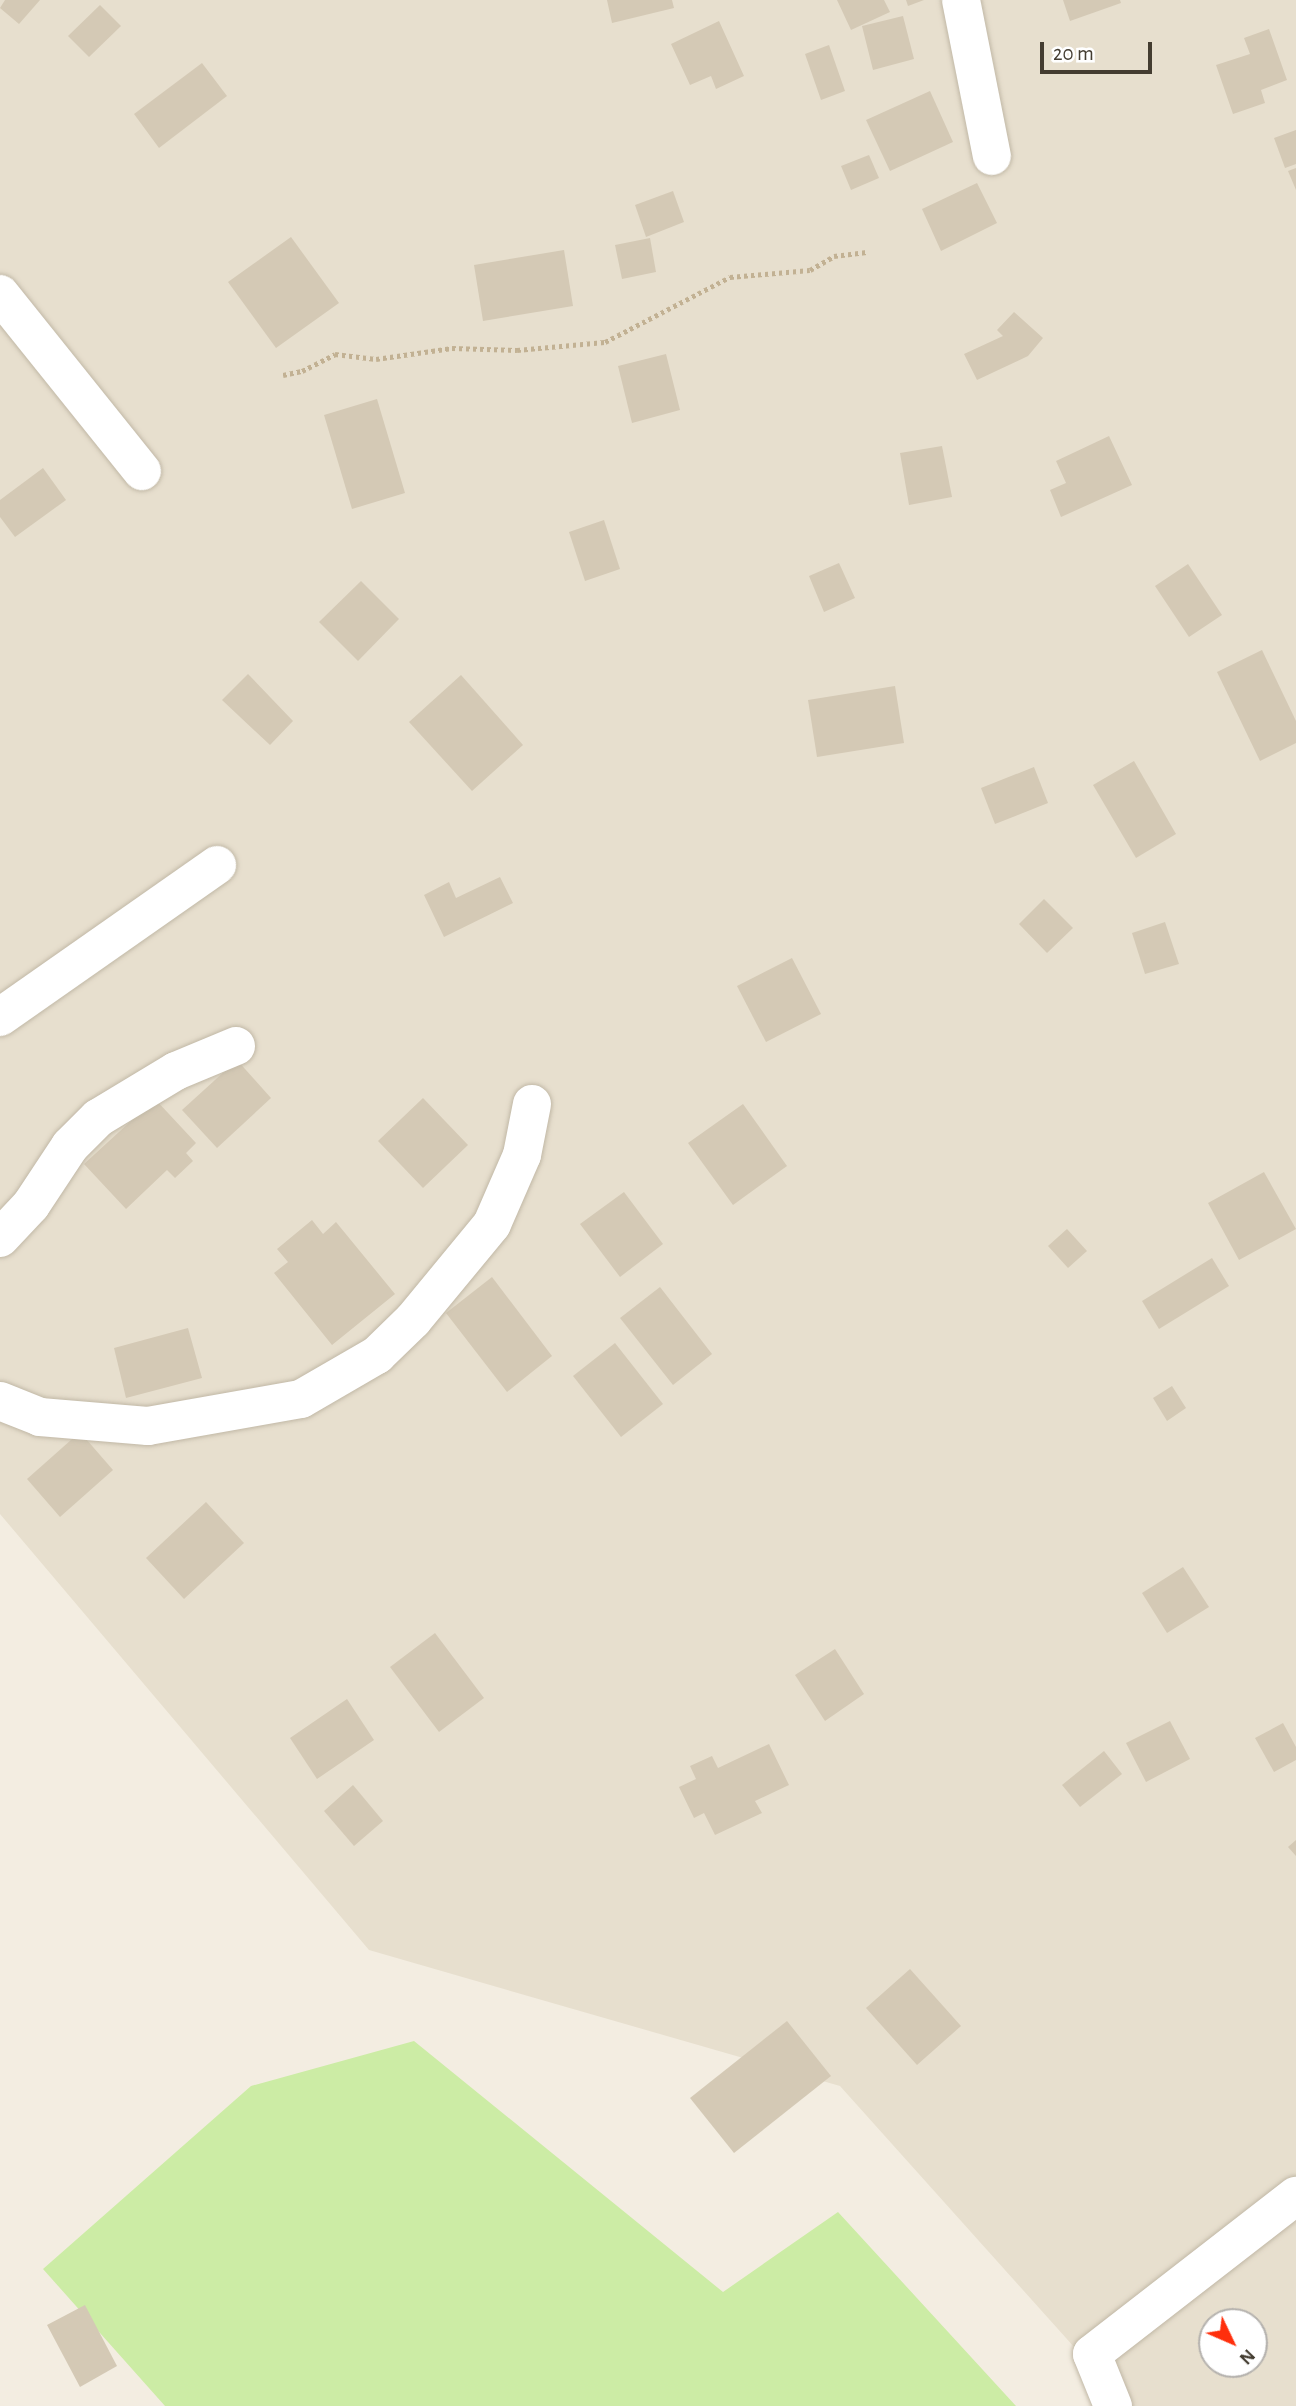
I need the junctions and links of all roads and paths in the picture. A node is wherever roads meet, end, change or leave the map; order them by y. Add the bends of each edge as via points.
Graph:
1 (961, 0) edge
2 (992, 156) dead end
3 (867, 252) dead end
4 (0, 294) edge
5 (283, 375) dead end
6 (142, 471) dead end
7 (217, 865) dead end
8 (0, 1017) edge
9 (236, 1046) dead end
10 (532, 1104) dead end
11 (0, 1238) edge
12 (0, 1401) edge
13 (1296, 2196) edge
14 (1113, 2406) edge

1 - 2 street
3 - 5 path via 834,256 810,270 730,277 605,342 517,350 452,348 376,359 335,354
4 - 6 street
7 - 8 street
9 - 11 street via 176,1071 98,1118 70,1146 31,1205
10 - 12 street via 522,1155 492,1224 413,1320 377,1355 300,1399 148,1426 40,1417
13 - 14 street via 1092,2354

